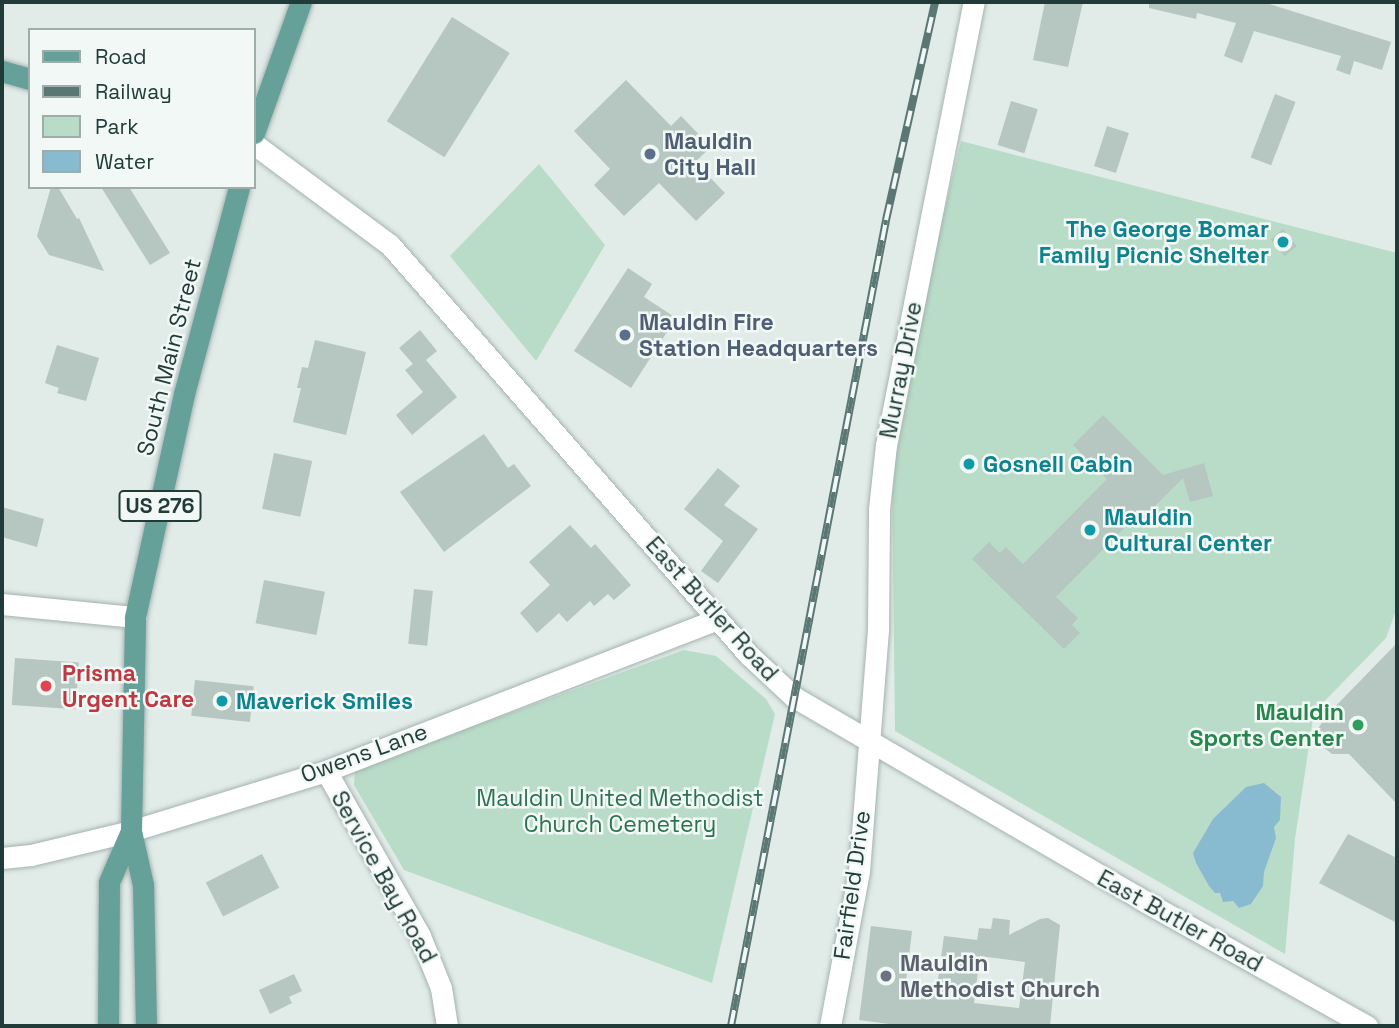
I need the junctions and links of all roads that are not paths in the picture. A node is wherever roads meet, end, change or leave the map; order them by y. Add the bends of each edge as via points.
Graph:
1 (301, 2) edge
2 (974, 2) edge
3 (2, 71) edge
4 (28, 78) edge
5 (256, 127) edge
6 (256, 146) edge
7 (238, 189) edge
8 (2, 604) edge
9 (135, 617) junction
10 (718, 619) junction
11 (869, 743) junction
12 (326, 771) junction
13 (131, 831) junction
14 (2, 858) edge
15 (108, 1026) edge
16 (146, 1026) edge
17 (447, 1026) edge
18 (830, 1026) edge
19 (1367, 1026) edge

1 - 5 main road
2 - 11 street, Murray Drive via 886,445
3 - 4 main road
6 - 10 street, East Butler Road via 390,244
7 - 9 main road, South Main Street / US 276 via 184,394
8 - 9 street
9 - 13 main road, South Main Street / US 276
10 - 11 street, East Butler Road via 794,697
10 - 12 street, Owens Lane
11 - 18 street, Fairfield Drive via 859,871
11 - 19 street, East Butler Road
12 - 13 street, Owens Lane
12 - 17 street, Service Bay Road via 428,954 441,988
13 - 14 street, Owens Lane
13 - 15 main road, South Main Street / US 276 via 109,882
13 - 16 main road, South Main Street / US 276 via 143,885

